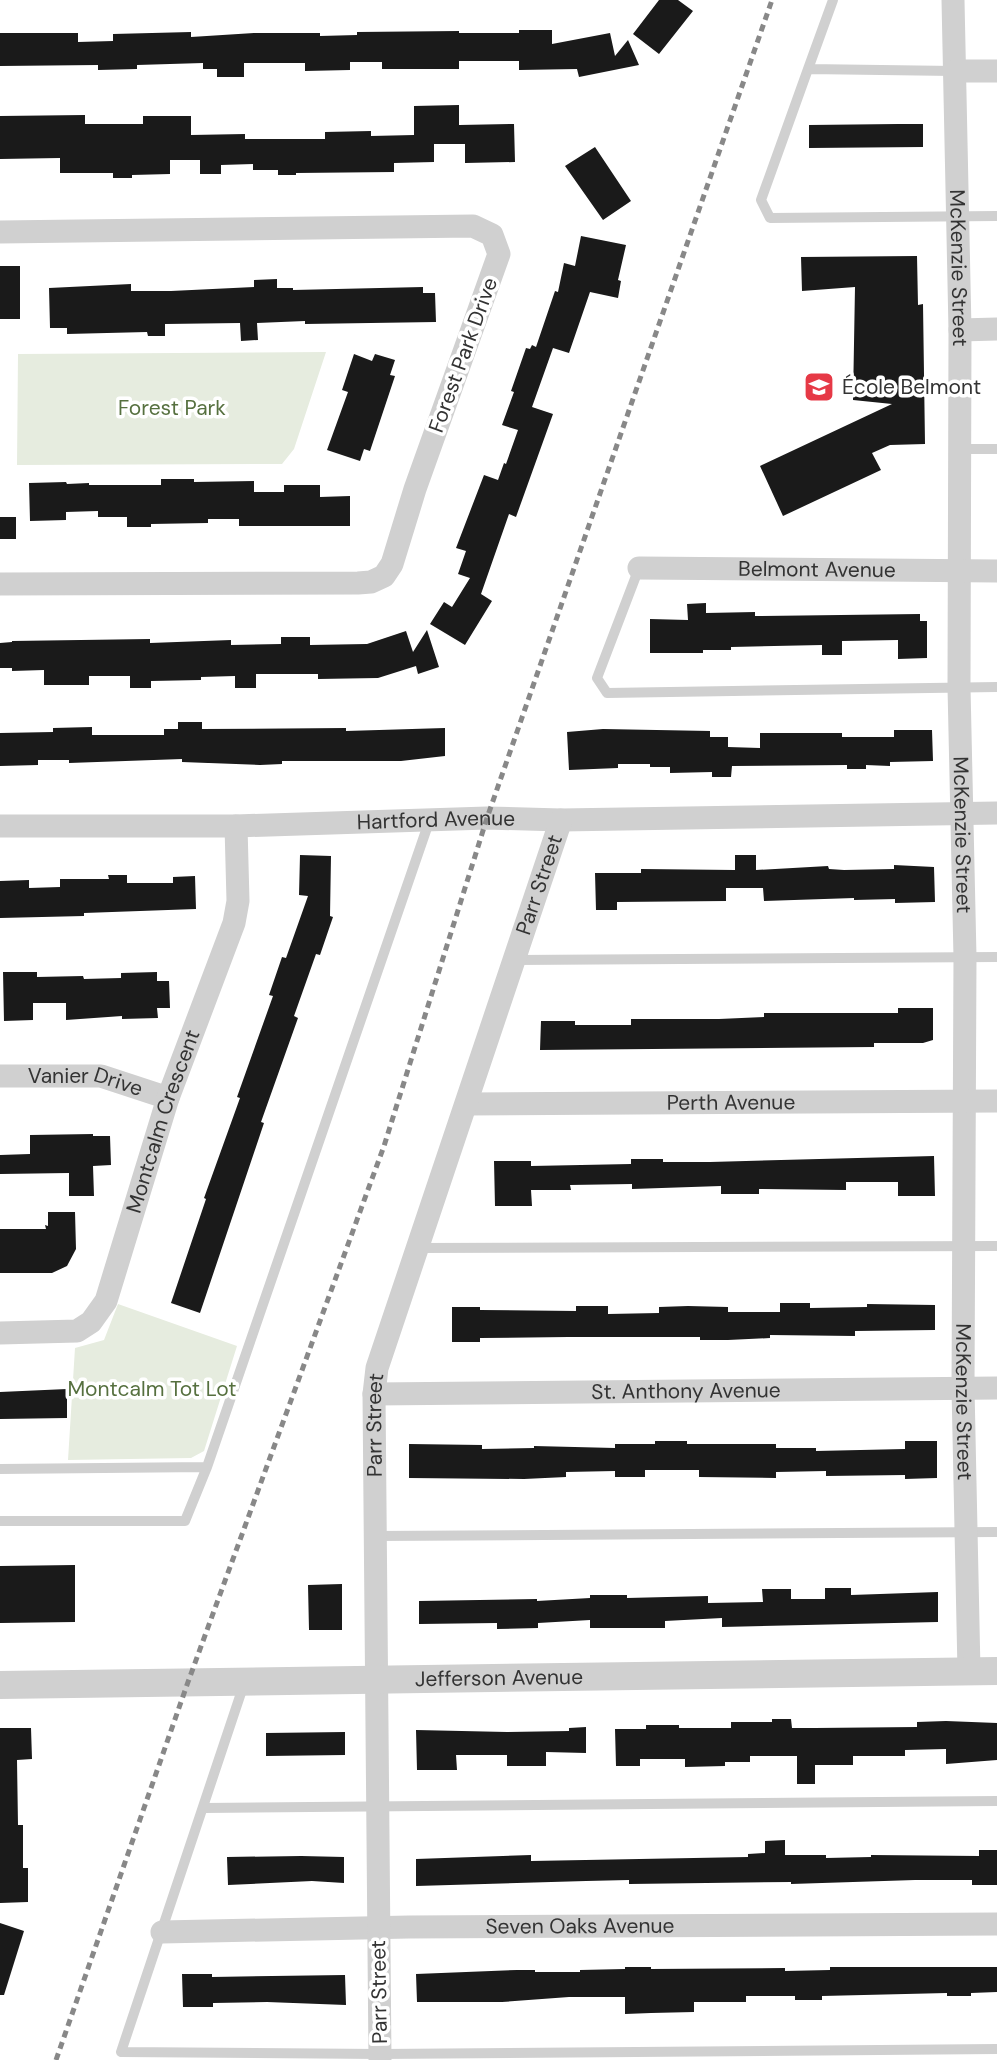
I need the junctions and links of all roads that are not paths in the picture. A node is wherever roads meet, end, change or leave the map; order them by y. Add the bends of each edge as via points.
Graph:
1 (833, 0) edge
2 (953, 0) edge
3 (808, 69) junction
4 (954, 71) junction
5 (997, 71) edge
6 (997, 216) edge
7 (957, 217) junction
8 (0, 232) edge
9 (960, 330) junction
10 (997, 330) edge
11 (960, 449) junction
12 (997, 449) edge
13 (639, 568) joint
14 (960, 571) junction
15 (997, 571) edge
16 (0, 584) edge
17 (959, 687) junction
18 (997, 687) edge
19 (963, 813) junction
20 (997, 813) edge
21 (429, 819) junction
22 (561, 820) junction
23 (0, 826) edge
24 (236, 826) junction
25 (965, 957) junction
26 (997, 957) edge
27 (515, 960) junction
28 (0, 1076) edge
29 (169, 1098) junction
30 (963, 1101) junction
31 (997, 1101) edge
32 (467, 1104) junction
33 (997, 1246) edge
34 (964, 1247) junction
35 (416, 1248) junction
36 (0, 1333) edge
37 (963, 1388) junction
38 (997, 1388) edge
39 (374, 1394) junction
40 (207, 1467) junction
41 (0, 1469) edge
42 (0, 1521) edge
43 (966, 1532) junction
44 (997, 1532) edge
45 (376, 1536) junction
46 (969, 1671) junction
47 (997, 1671) edge
48 (245, 1681) junction
49 (376, 1681) junction
50 (0, 1685) edge
51 (997, 1801) edge
52 (379, 1807) junction
53 (204, 1808) junction
54 (997, 1924) edge
55 (379, 1928) junction
56 (162, 1932) junction
57 (997, 2049) edge
58 (380, 2057) edge

1 - 3 lane
2 - 4 street, McKenzie Street
3 - 4 lane
3 - 7 lane via 761,200 770,218
4 - 5 street
4 - 7 street, McKenzie Street
6 - 7 lane
7 - 9 street, McKenzie Street
8 - 16 street, Forest Park Drive via 473,226 492,235 499,254 384,576 358,583
9 - 10 street
9 - 11 street, McKenzie Street
11 - 12 lane
11 - 14 street, McKenzie Street
13 - 14 street, Belmont Avenue
13 - 17 lane via 597,678 607,693
14 - 15 street, Belmont Avenue
14 - 17 street, McKenzie Street
17 - 18 lane
17 - 19 street, McKenzie Street
19 - 20 street, Hartford Avenue
19 - 22 street, Hartford Avenue
19 - 25 street, McKenzie Street
21 - 22 street, Hartford Avenue
21 - 24 street, Hartford Avenue
21 - 40 lane
22 - 27 street, Parr Street
23 - 24 street, Hartford Avenue
24 - 29 street, Montcalm Crescent via 238,901 234,923
25 - 26 lane
25 - 27 lane
25 - 30 street, McKenzie Street
27 - 32 street, Parr Street
28 - 29 street, Vanier Drive via 101,1076
29 - 36 street, Montcalm Crescent via 106,1301 91,1322 77,1331
30 - 31 street, Perth Avenue
30 - 32 street, Perth Avenue
30 - 34 street, McKenzie Street
32 - 35 street, Parr Street
33 - 34 lane
34 - 35 lane
34 - 37 street, McKenzie Street
35 - 39 street, Parr Street via 377,1367
37 - 38 street, St. Anthony Avenue
37 - 39 street, St. Anthony Avenue
37 - 43 street, McKenzie Street
39 - 45 street, Parr Street
40 - 41 lane
40 - 42 lane via 185,1521
43 - 44 lane
43 - 45 lane
43 - 46 street, McKenzie Street
45 - 49 street, Parr Street
46 - 47 street, Jefferson Avenue
46 - 49 street, Jefferson Avenue
48 - 49 street, Jefferson Avenue
48 - 50 street, Jefferson Avenue
48 - 53 lane
49 - 52 street, Parr Street
51 - 52 lane
52 - 53 lane
52 - 55 street, Parr Street
53 - 56 lane
54 - 55 street, Seven Oaks Avenue
55 - 56 street, Seven Oaks Avenue
55 - 58 street, Parr Street
56 - 58 lane via 121,2052
57 - 58 lane

